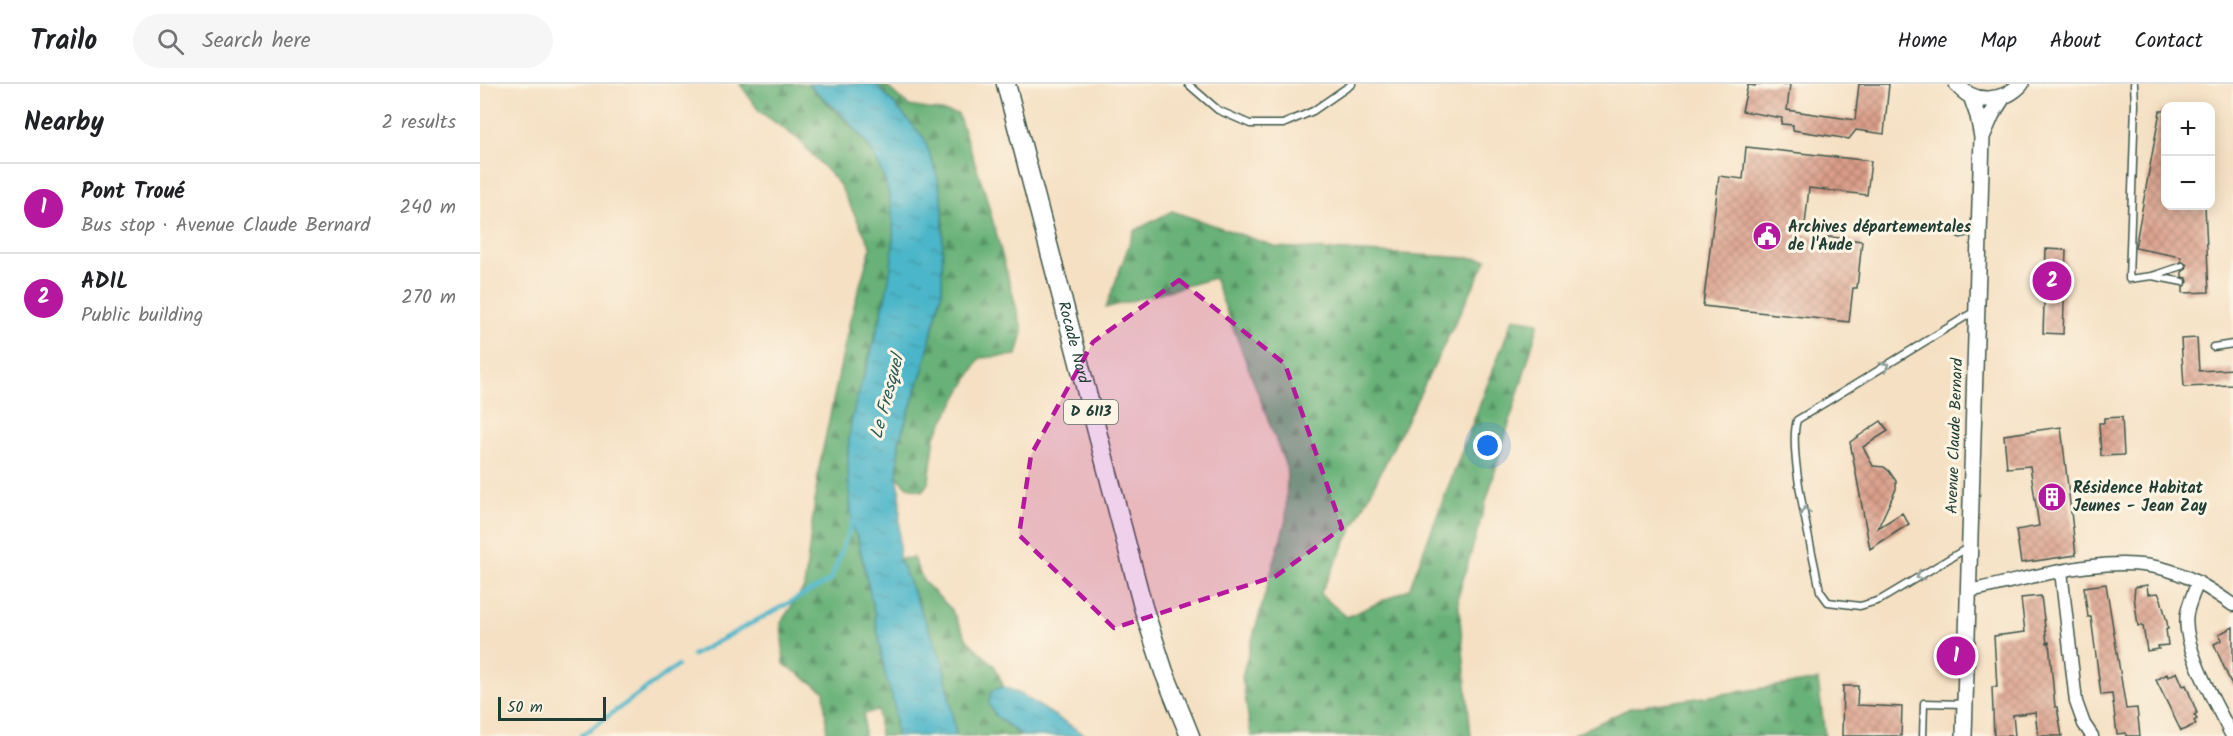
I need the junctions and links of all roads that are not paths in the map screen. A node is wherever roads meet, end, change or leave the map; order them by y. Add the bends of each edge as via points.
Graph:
1 (1006, 84) edge
2 (1188, 84) edge
3 (1352, 84) edge
4 (1957, 84) edge
5 (2021, 84) edge
6 (2134, 84) edge
7 (1971, 96) junction
8 (2003, 97) junction
9 (1982, 137) junction
10 (1979, 230) junction
11 (1960, 234) dead end
12 (2182, 266) dead end
13 (2152, 276) junction
14 (2183, 282) dead end
15 (1977, 309) junction
16 (2233, 344) edge
17 (2213, 347) dead end
18 (1970, 546) junction
19 (2061, 571) junction
20 (2198, 582) junction
21 (1969, 591) junction
22 (2233, 604) edge
23 (1965, 704) junction
24 (1190, 736) edge
25 (1923, 736) edge
26 (1964, 736) edge
27 (2092, 736) edge
28 (2232, 736) edge

1 - 24 main road, Rocade Nord / D 6113 via 1143,607
2 - 3 lane via 1218,110 1250,124 1283,124 1313,111
4 - 7 street
5 - 8 street
6 - 13 lane via 2129,279
7 - 8 street via 1992,100
7 - 9 street, Avenue Claude Bernard
8 - 9 street, Avenue Claude Bernard
9 - 10 street, Avenue Claude Bernard
10 - 11 lane
10 - 15 street, Avenue Claude Bernard
12 - 13 lane
13 - 14 lane
15 - 18 street, Avenue Claude Bernard
18 -> 15 lane via 1880,600 1860,606 1828,602 1820,591 1794,431 1797,420
16 - 17 lane
18 - 21 street, Avenue Claude Bernard
19 - 20 street via 2137,564 2168,569
19 - 21 street
19 - 27 street via 2076,702
20 - 22 street
20 - 28 street via 2187,615 2189,637 2197,665
21 - 23 street, Avenue Claude Bernard
23 - 25 lane via 1924,703
23 - 26 street, Avenue Claude Bernard

